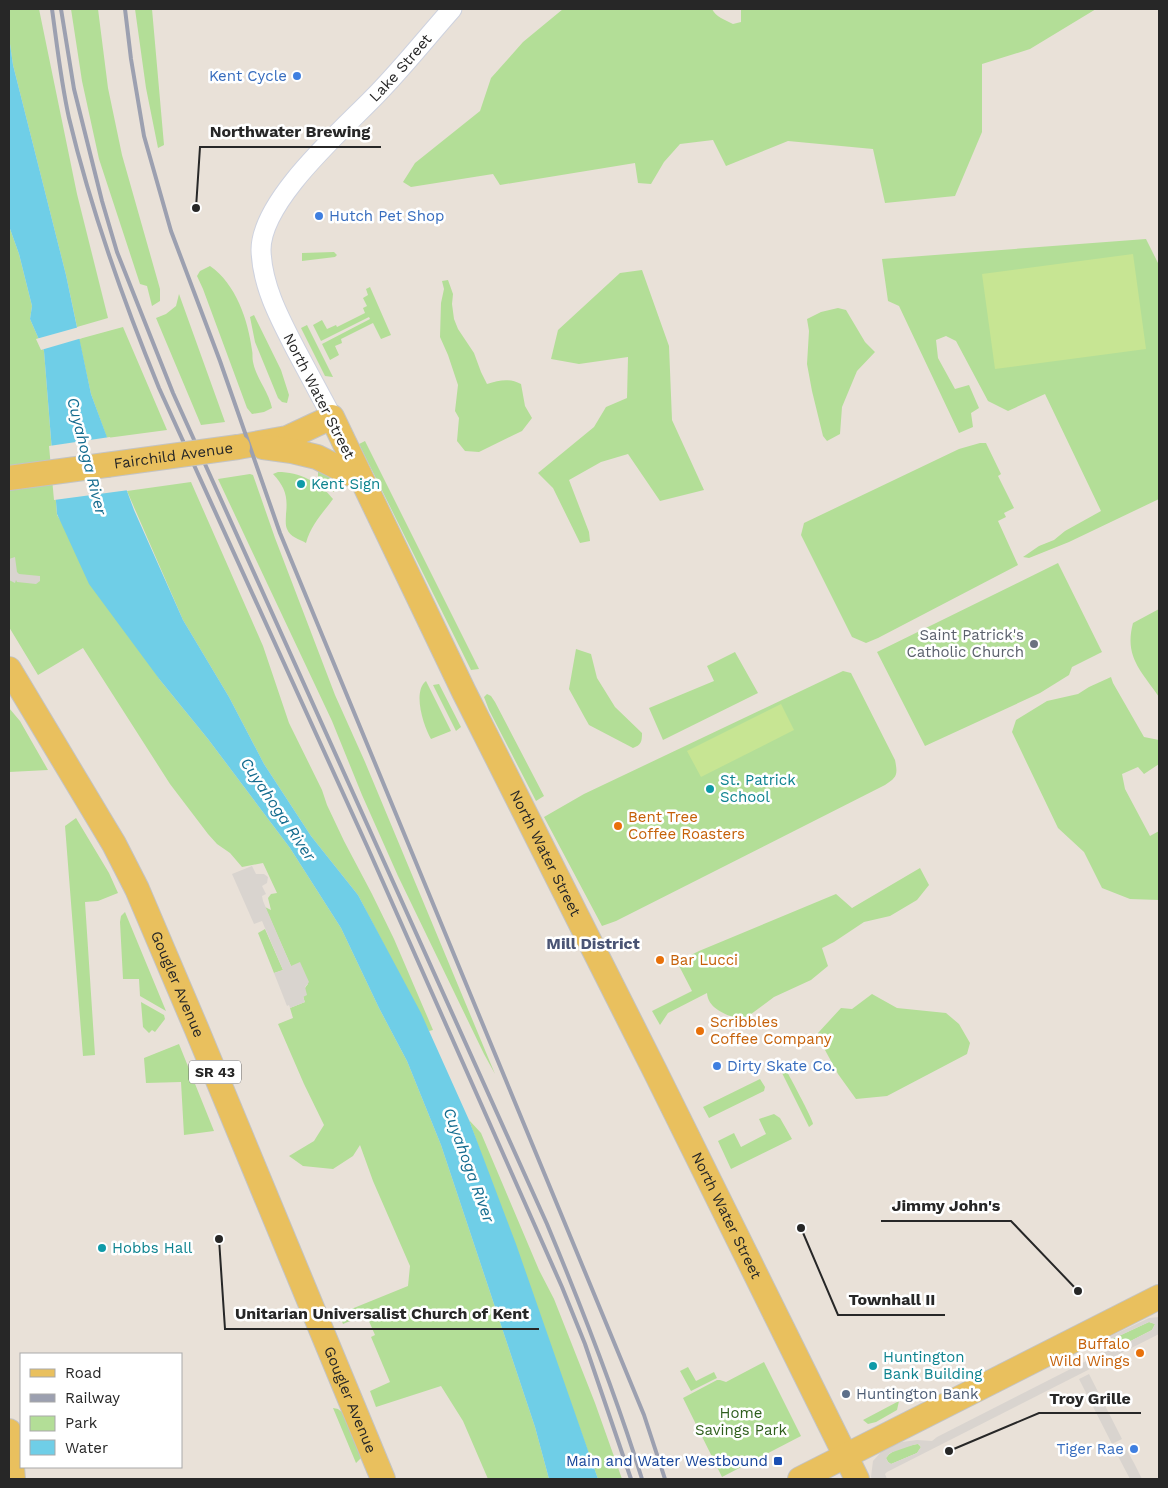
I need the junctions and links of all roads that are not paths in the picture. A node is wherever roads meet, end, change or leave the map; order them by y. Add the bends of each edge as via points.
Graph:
1 (452, 9) edge
2 (265, 275) joint
3 (332, 417) junction
4 (243, 446) junction
5 (15, 477) edge
6 (359, 478) junction
7 (9, 669) edge
8 (1159, 1297) edge
9 (9, 1431) edge
10 (846, 1456) junction
11 (14, 1479) edge
12 (383, 1479) edge
13 (800, 1479) edge
14 (857, 1479) edge

1 - 2 street, Lake Street via 294,182 276,206 263,235
2 - 3 street, North Water Street via 282,322
3 - 4 main road, Fairchild Avenue via 287,438
3 - 6 main road, North Water Street
4 - 5 main road, Fairchild Avenue, bridge
4 - 6 main road via 317,457
6 - 10 main road, North Water Street
7 - 12 main road, Gougler Avenue / SR 43 via 137,889
8 - 10 main road
9 - 11 main road
10 - 13 main road
10 - 14 main road, North Water Street

